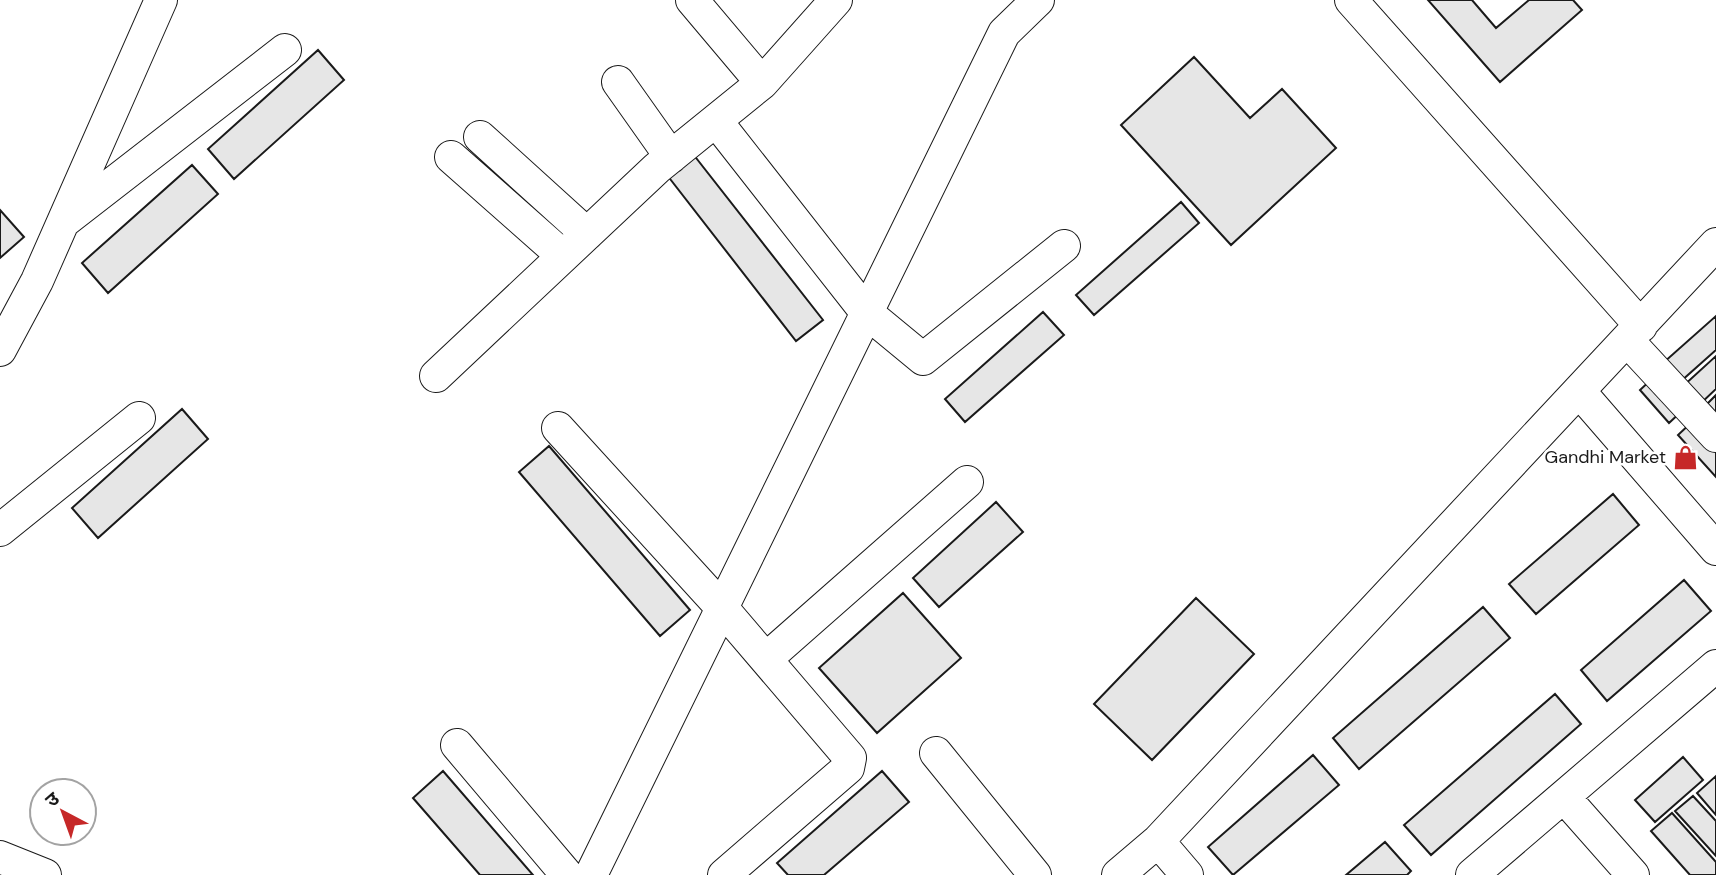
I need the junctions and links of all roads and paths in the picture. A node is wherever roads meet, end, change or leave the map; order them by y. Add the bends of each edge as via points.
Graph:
1 (161, 0) edge
2 (692, 0) edge
3 (836, 0) edge
4 (1038, 0) edge
5 (1351, 0) edge
6 (285, 50) dead end
7 (618, 82) dead end
8 (762, 83) junction
9 (717, 122) junction
10 (480, 137) dead end
11 (451, 157) dead end
12 (671, 158) junction
13 (63, 222) junction
14 (587, 234) junction
15 (1716, 244) edge
16 (1064, 246) dead end
17 (564, 256) junction
18 (866, 312) junction
19 (1634, 333) junction
20 (0, 350) edge
21 (436, 376) dead end
22 (1579, 391) junction
23 (139, 418) dead end
24 (558, 428) dead end
25 (1716, 436) edge
26 (967, 482) dead end
27 (0, 530) edge
28 (1716, 549) edge
29 (722, 608) junction
30 (766, 659) junction
31 (1716, 666) edge
32 (457, 745) dead end
33 (936, 753) dead end
34 (1564, 797) junction
35 (1158, 841) junction
36 (0, 857) edge
37 (45, 875) edge
38 (567, 875) edge
39 (591, 875) edge
40 (724, 875) edge
41 (1035, 875) edge
42 (1118, 875) edge
43 (1187, 875) edge
44 (1472, 875) edge
45 (1633, 875) edge

1 - 13 street
2 - 8 street
3 - 8 street
4 - 18 street via 1004,33
5 - 19 street
6 - 13 street
7 - 12 street
8 - 9 street
9 - 12 street
9 - 18 street
10 - 14 street
11 - 17 street
12 - 14 street
13 - 20 street
14 - 17 street
15 - 19 street
16 - 18 street via 923,359
17 - 21 street
18 - 29 street
19 - 22 street
19 - 25 street
22 - 28 street
22 - 35 street
23 - 27 street
24 - 29 street
26 - 30 street
29 - 30 street
29 - 39 street
30 - 40 street via 850,758 850,764
31 - 34 street
32 - 38 street
33 - 41 street
34 - 44 street
34 - 45 street
35 - 42 street
35 - 43 street
36 - 37 street

